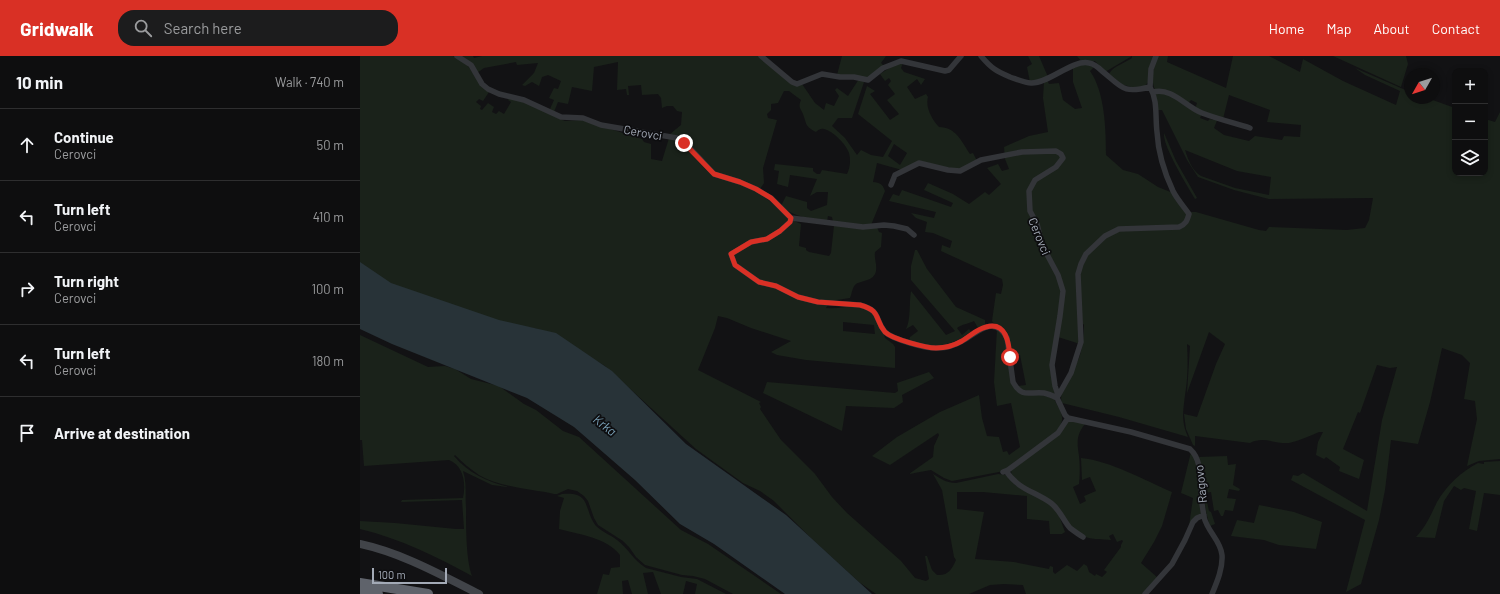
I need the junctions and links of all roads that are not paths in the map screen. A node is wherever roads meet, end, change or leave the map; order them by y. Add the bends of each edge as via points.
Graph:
1 (457, 56) edge
2 (761, 56) edge
3 (961, 56) edge
4 (981, 56) edge
5 (1156, 56) edge
6 (1152, 90) junction
7 (1250, 128) dead end
8 (891, 185) dead end
9 (791, 218) junction
10 (914, 235) dead end
11 (1058, 397) junction
12 (1068, 418) junction
13 (1204, 515) junction
14 (1083, 537) dead end
15 (360, 544) edge
16 (360, 583) edge
17 (360, 592) edge
18 (378, 594) edge
19 (428, 594) edge
20 (479, 594) edge
21 (1145, 594) edge
22 (1212, 594) edge

1 - 9 street, Cerovci via 471,66 482,84 499,94 524,100 561,117 583,118 601,125 677,138 714,174 756,189 771,198
2 - 3 street via 797,84 822,74 868,80 883,68 901,61 945,71 949,70
4 - 6 street via 995,71 1030,83 1085,62 1094,65 1126,89
5 - 6 street via 1151,69
6 - 7 street via 1176,96 1201,113
6 - 11 street via 1163,163 1174,192 1189,214 1188,220 1178,227 1119,229 1105,236 1086,254 1078,274 1082,342 1071,373
8 - 11 street, Cerovci via 895,175 919,164 960,171 981,160 1022,152 1056,151 1061,154 1063,158 1056,166 1035,180 1029,190 1030,211 1037,224 1042,245 1058,275 1062,291 1052,365
9 - 10 street via 863,227 894,226 906,229
9 - 11 street via 780,231 767,239 751,242 731,254 735,265 759,282 776,286 798,297 818,302 860,305 872,309 890,336 926,348 951,346 987,326 996,327 1008,338 1013,382 1020,392 1043,393
11 - 12 street
12 - 13 street, Ragovo via 1190,449 1199,463
12 - 14 street via 1058,433 1004,472 1021,487 1051,503 1069,527
13 - 21 street via 1193,522 1172,564
13 - 22 street, Ragovo via 1222,555 1219,576
15 - 20 main road via 418,564
16 - 19 highway
17 - 18 highway

